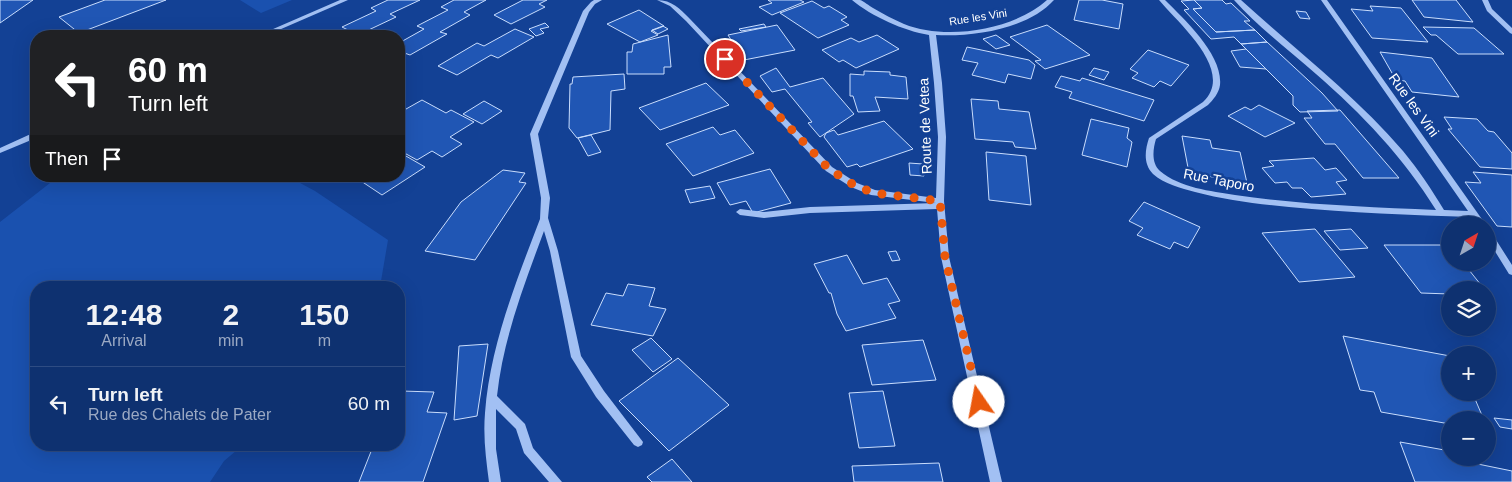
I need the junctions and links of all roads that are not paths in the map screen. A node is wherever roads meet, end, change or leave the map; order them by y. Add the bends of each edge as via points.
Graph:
1 (345, 0) edge
2 (600, 0) edge
3 (660, 0) edge
4 (854, 0) edge
5 (1051, 0) edge
6 (1162, 0) edge
7 (1237, 0) edge
8 (1324, 0) edge
9 (1485, 0) edge
10 (274, 30) edge
11 (1512, 32) edge
12 (932, 34) junction
13 (30, 137) edge
14 (0, 151) edge
15 (940, 204) junction
16 (740, 212) dead end
17 (1442, 212) junction
18 (1475, 214) joint
19 (544, 219) junction
20 (1496, 247) edge
21 (1512, 272) edge
22 (492, 398) junction
23 (638, 442) dead end
24 (495, 482) edge
25 (556, 482) edge
26 (996, 482) edge

1 - 10 street
2 - 19 street via 586,11 534,134 547,206
3 - 15 street via 672,5 688,20 829,169 874,193
4 - 12 street via 894,21
5 - 12 street, Rue les Vini via 1043,10 1007,25
6 - 17 street, Rue Taporo via 1205,49 1213,63 1216,82 1212,97 1153,138 1149,160 1157,174 1177,186 1250,200 1320,208
7 - 17 street via 1351,103 1399,152 1426,184
8 - 18 street, Rue les Vini
9 - 11 street via 1489,10
12 - 15 street, Route de Vetea via 942,137
13 - 14 street
15 - 16 street via 764,214
15 - 26 street, Route de Vetea via 945,257
17 - 18 street, Rue Taporo
19 - 22 street via 512,305
19 - 23 street via 554,251 576,357
20 - 21 street
22 - 24 street via 490,461
22 - 25 street via 521,427 528,450

